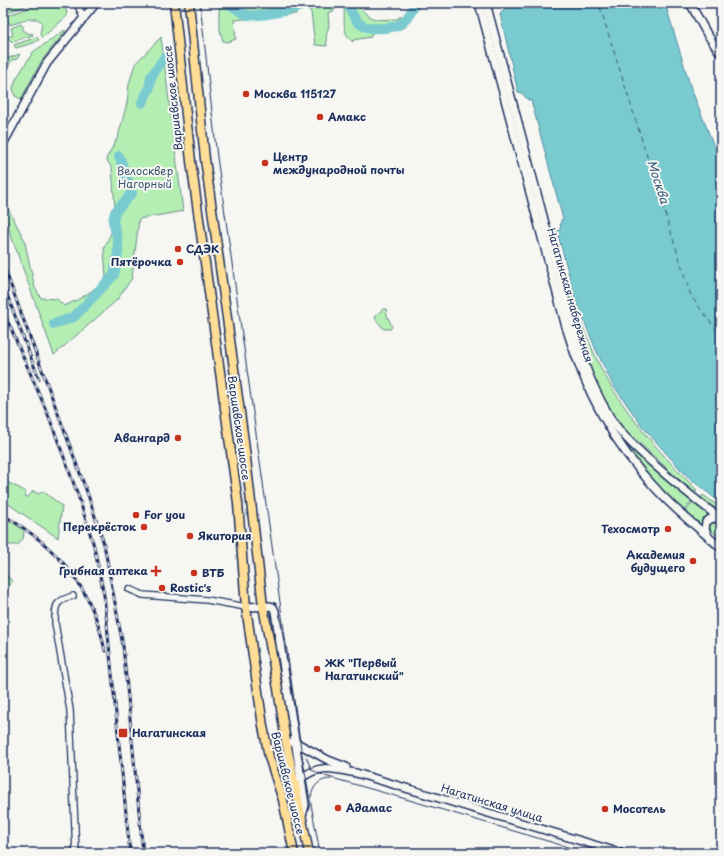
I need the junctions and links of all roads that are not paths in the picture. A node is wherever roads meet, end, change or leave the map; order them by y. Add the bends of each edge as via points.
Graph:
1 (78, 3) edge
2 (96, 3) edge
3 (174, 3) edge
4 (188, 3) edge
5 (480, 3) edge
6 (486, 3) edge
7 (690, 3) edge
8 (84, 20) junction
9 (721, 54) edge
10 (3, 144) edge
11 (721, 519) edge
12 (710, 538) junction
13 (721, 548) edge
14 (129, 589) dead end
15 (73, 596) dead end
16 (263, 606) junction
17 (246, 607) junction
18 (286, 742) junction
19 (295, 742) junction
20 (356, 773) junction
21 (300, 779) junction
22 (302, 816) junction
23 (76, 853) edge
24 (294, 853) edge
25 (309, 853) edge
26 (622, 853) edge

1 - 8 street
2 - 8 main road
3 - 17 main road, Варшавское шоссе via 191,161 238,503
4 - 16 main road, Варшавское шоссе via 205,159 244,441
5 - 12 main road, Нагатинская набережная via 566,327 585,383 616,439 639,470 679,512
6 - 11 main road, Нагатинская набережная via 571,321 590,381 621,433 674,482
7 - 9 main road
8 - 10 main road via 47,64
11 - 12 main road via 712,518 706,522 704,529
12 - 13 main road, Нагатинская набережная
14 - 17 street via 143,595 207,600
15 - 23 street via 56,604 55,623 70,710
16 - 17 main road
16 - 18 main road, Варшавское шоссе
16 - 19 main road via 273,607 276,611
17 - 24 main road, Варшавское шоссе via 263,726
18 - 19 main road
18 - 22 main road, Варшавское шоссе
19 - 20 main road
19 - 21 main road
20 - 21 main road via 326,768 313,770
20 - 26 main road, Нагатинская улица
21 - 22 main road via 305,805
22 - 25 main road, Варшавское шоссе

